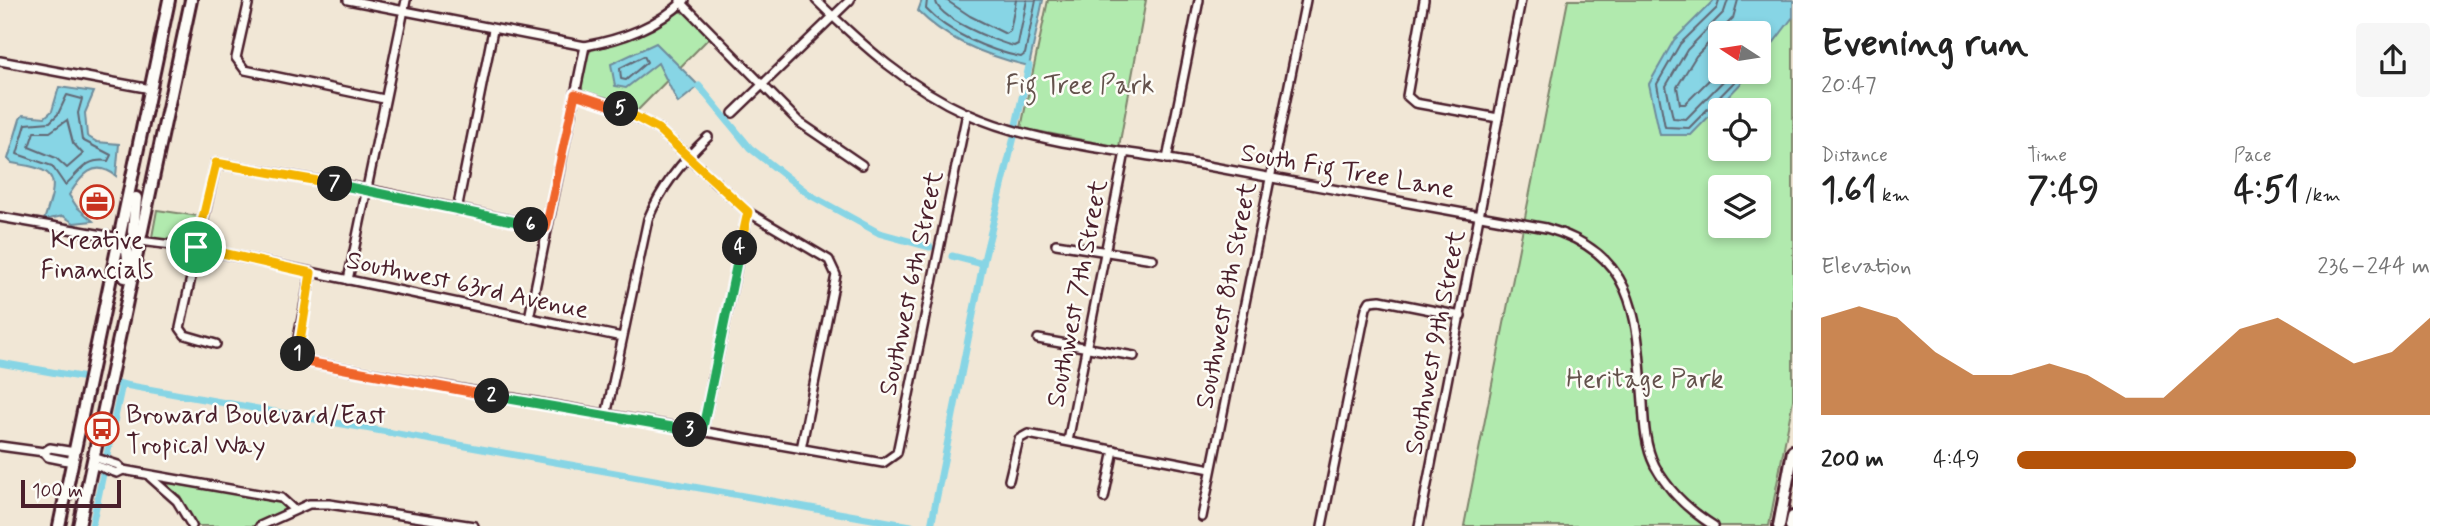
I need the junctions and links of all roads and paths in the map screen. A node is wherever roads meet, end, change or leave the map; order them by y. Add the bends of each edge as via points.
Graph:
1 (169, 0) edge
2 (191, 0) edge
3 (249, 0) edge
4 (348, 0) edge
5 (406, 0) edge
6 (816, 0) edge
7 (850, 0) edge
8 (1199, 0) edge
9 (1306, 0) edge
10 (1424, 0) edge
11 (1521, 0) edge
12 (682, 1) edge
13 (404, 11) junction
14 (833, 17) junction
15 (493, 30) junction
16 (584, 46) junction
17 (0, 61) edge
18 (761, 85) junction
19 (151, 89) junction
20 (575, 94) junction
21 (384, 99) junction
22 (733, 113) dead end
23 (967, 113) junction
24 (1498, 118) junction
25 (708, 137) dead end
26 (139, 149) junction
27 (1125, 152) junction
28 (688, 156) junction
29 (1167, 159) junction
30 (862, 166) dead end
31 (1270, 177) junction
32 (367, 189) junction
33 (457, 210) junction
34 (748, 212) junction
35 (1479, 216) junction
36 (0, 217) edge
37 (546, 228) junction
38 (120, 238) junction
39 (140, 241) junction
40 (1056, 244) dead end
41 (196, 247) junction
42 (1105, 252) junction
43 (1153, 260) dead end
44 (311, 273) junction
45 (348, 280) junction
46 (1461, 316) junction
47 (529, 318) junction
48 (120, 334) junction
49 (622, 337) junction
50 (1038, 339) dead end
51 (216, 344) dead end
52 (1086, 348) junction
53 (1134, 356) dead end
54 (606, 416) junction
55 (702, 432) junction
56 (78, 440) junction
57 (1068, 441) junction
58 (0, 446) edge
59 (800, 449) junction
60 (1114, 450) junction
61 (1793, 451) edge
62 (74, 457) junction
63 (96, 463) junction
64 (1211, 469) junction
65 (148, 476) junction
66 (1009, 480) dead end
67 (1104, 498) dead end
68 (294, 510) junction
69 (1202, 517) dead end
70 (1793, 517) edge
71 (60, 526) edge
72 (79, 526) edge
73 (192, 526) edge
74 (260, 526) edge
75 (474, 526) edge
76 (1322, 526) edge
77 (1419, 526) edge
78 (1714, 526) edge
79 (1779, 526) edge
80 (1791, 526) edge

1 - 19 main road
2 - 39 main road
3 - 21 street via 236,58 245,70
4 - 13 street
5 - 13 street
6 - 14 street, South Fig Tree Lane
7 - 14 street
8 - 29 street
9 - 31 street, Southwest 8th Street
10 - 24 street via 1407,96 1415,103
11 - 24 street, Southwest 9th Street
12 - 16 street via 639,32
12 - 18 street
13 - 15 street
13 - 21 street
14 - 18 street
14 - 23 street, South Fig Tree Lane via 909,83
15 - 16 street
15 - 33 street
16 - 20 street
17 - 19 street
18 - 22 street
18 - 30 street via 821,139
19 - 26 main road
20 - 28 street via 630,113 658,129
20 - 37 street
21 - 32 street
23 - 27 street, South Fig Tree Lane via 1023,133
23 - 59 street, Southwest 6th Street via 897,453 883,463
24 - 35 street, Southwest 9th Street
25 - 28 street
26 - 38 main road
26 - 39 main road via 144,159 132,222
27 - 29 street, South Fig Tree Lane
27 - 42 street, Southwest 7th Street
28 - 34 street
28 - 49 street via 648,219
29 - 31 street, South Fig Tree Lane
31 - 35 street, South Fig Tree Lane
31 - 64 street, Southwest 8th Street
32 - 33 street
32 - 41 street via 216,163
32 - 45 street
33 - 37 street
34 - 55 street
34 - 59 street via 829,260 836,275
35 - 46 street, Southwest 9th Street
35 - 78 street, South Fig Tree Lane via 1565,233 1603,256 1615,271 1628,291 1636,319 1645,435 1654,464 1683,503
36 - 38 street
37 - 47 street
38 - 48 main road via 128,256 116,326
38 - 56 main road
39 - 41 street, Southwest 63rd Avenue
39 - 48 main road
40 - 42 street
41 - 44 street, Southwest 63rd Avenue
41 - 51 street via 180,328 185,335
42 - 43 street
42 - 52 street, Southwest 7th Street
44 - 45 street, Southwest 63rd Avenue
44 - 54 street via 296,348 299,359
45 - 47 street, Southwest 63rd Avenue
46 - 76 street via 1370,301
46 - 77 street, Southwest 9th Street
47 - 49 street, Southwest 63rd Avenue
48 - 63 main road
49 - 54 street
50 - 52 street
52 - 53 street
52 - 57 street, Southwest 7th Street
54 - 55 street
55 - 59 street
56 - 62 main road
56 - 63 main road
57 - 60 street
57 - 66 street via 1028,434 1019,439
58 - 62 street via 44,452 50,448
60 - 64 street
60 - 67 street
61 - 79 main road
62 - 71 main road
63 - 65 street
63 - 72 main road
64 - 69 street, Southwest 8th Street
65 - 68 street via 281,498
65 - 73 street via 177,501
68 - 74 street
68 - 75 street via 309,504 357,506
70 - 80 main road

